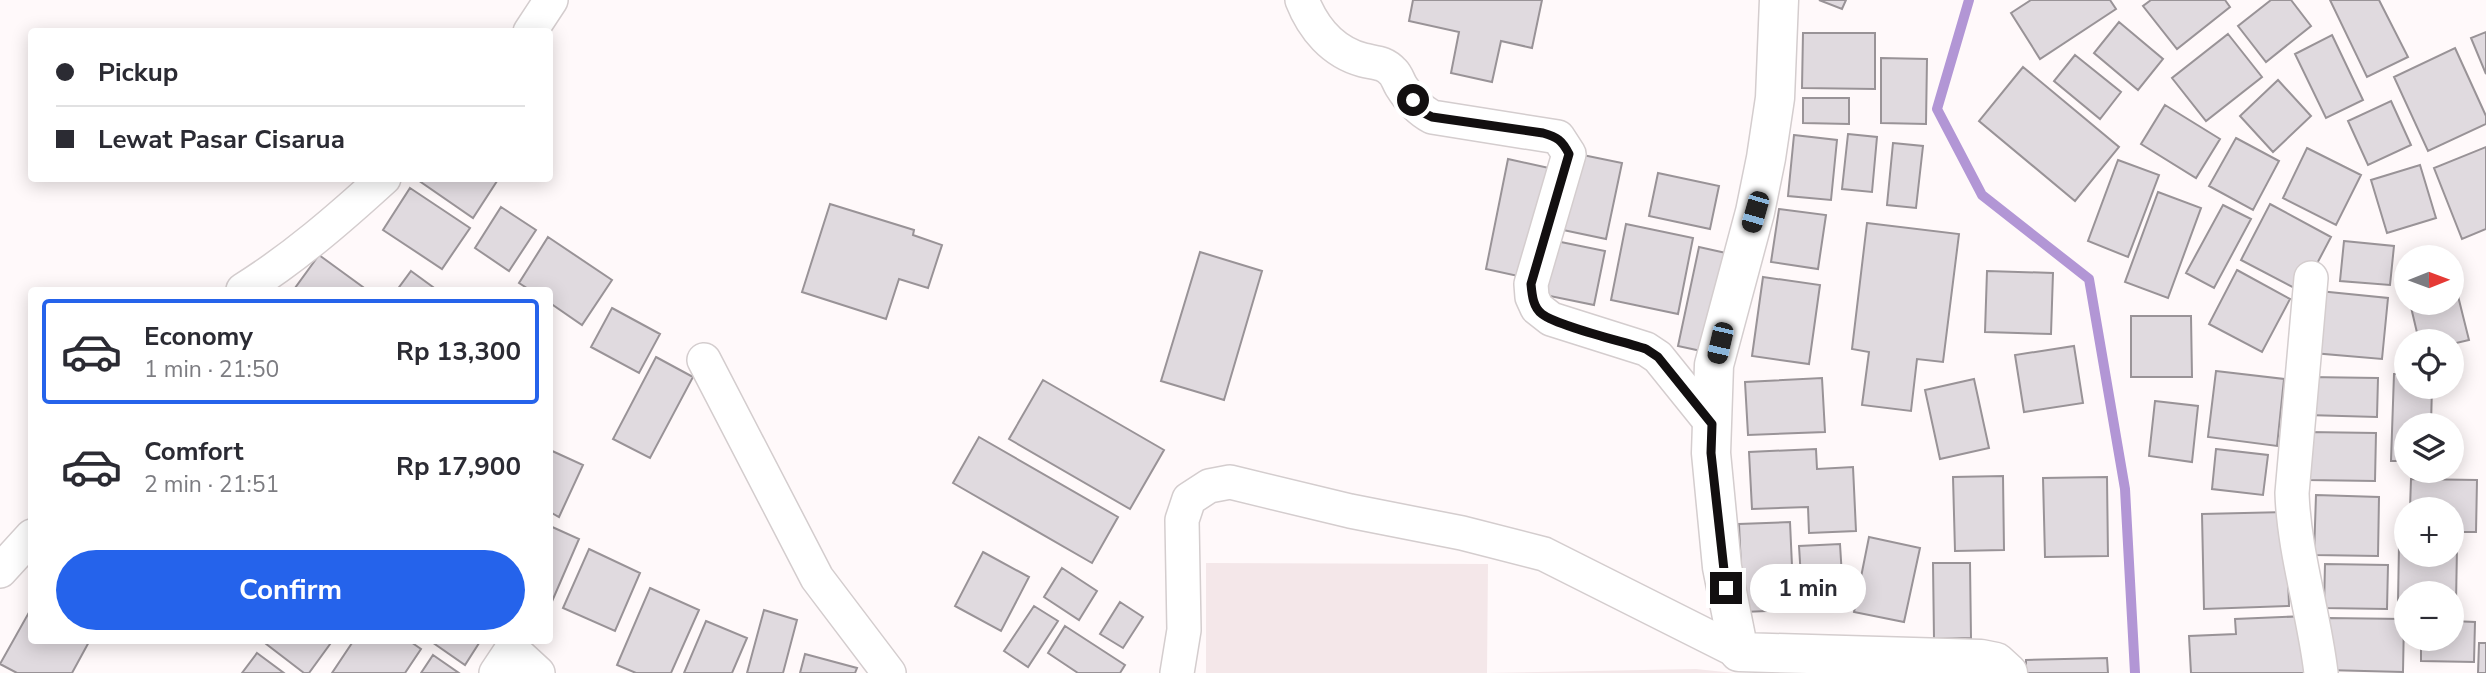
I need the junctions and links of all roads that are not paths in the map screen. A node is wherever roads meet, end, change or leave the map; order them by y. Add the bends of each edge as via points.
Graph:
1 (551, 0) edge
2 (1302, 0) edge
3 (1779, 0) edge
4 (533, 28) edge
5 (380, 182) edge
6 (2311, 278) dead end
7 (248, 287) edge
8 (704, 360) dead end
9 (1712, 424) junction
10 (28, 540) edge
11 (0, 571) edge
12 (1739, 652) junction
13 (505, 654) edge
14 (538, 673) edge
15 (889, 673) edge
16 (1177, 673) edge
17 (2008, 673) edge
18 (2321, 673) edge

1 - 4 street
2 - 9 street via 1323,35 1340,51 1382,63 1395,73 1420,111 1432,117 1558,137 1569,154 1531,284 1537,308 1550,319 1646,349 1658,357
3 - 9 street via 1775,98 1766,158 1714,365
5 - 7 street via 334,225
6 - 18 street via 2292,493
8 - 15 street via 817,578
9 - 12 street via 1722,566
10 - 11 street
12 - 16 street via 1544,554 1230,482 1209,486 1189,499 1182,520 1184,630
12 - 17 street via 1981,659 1996,662
13 - 14 street

